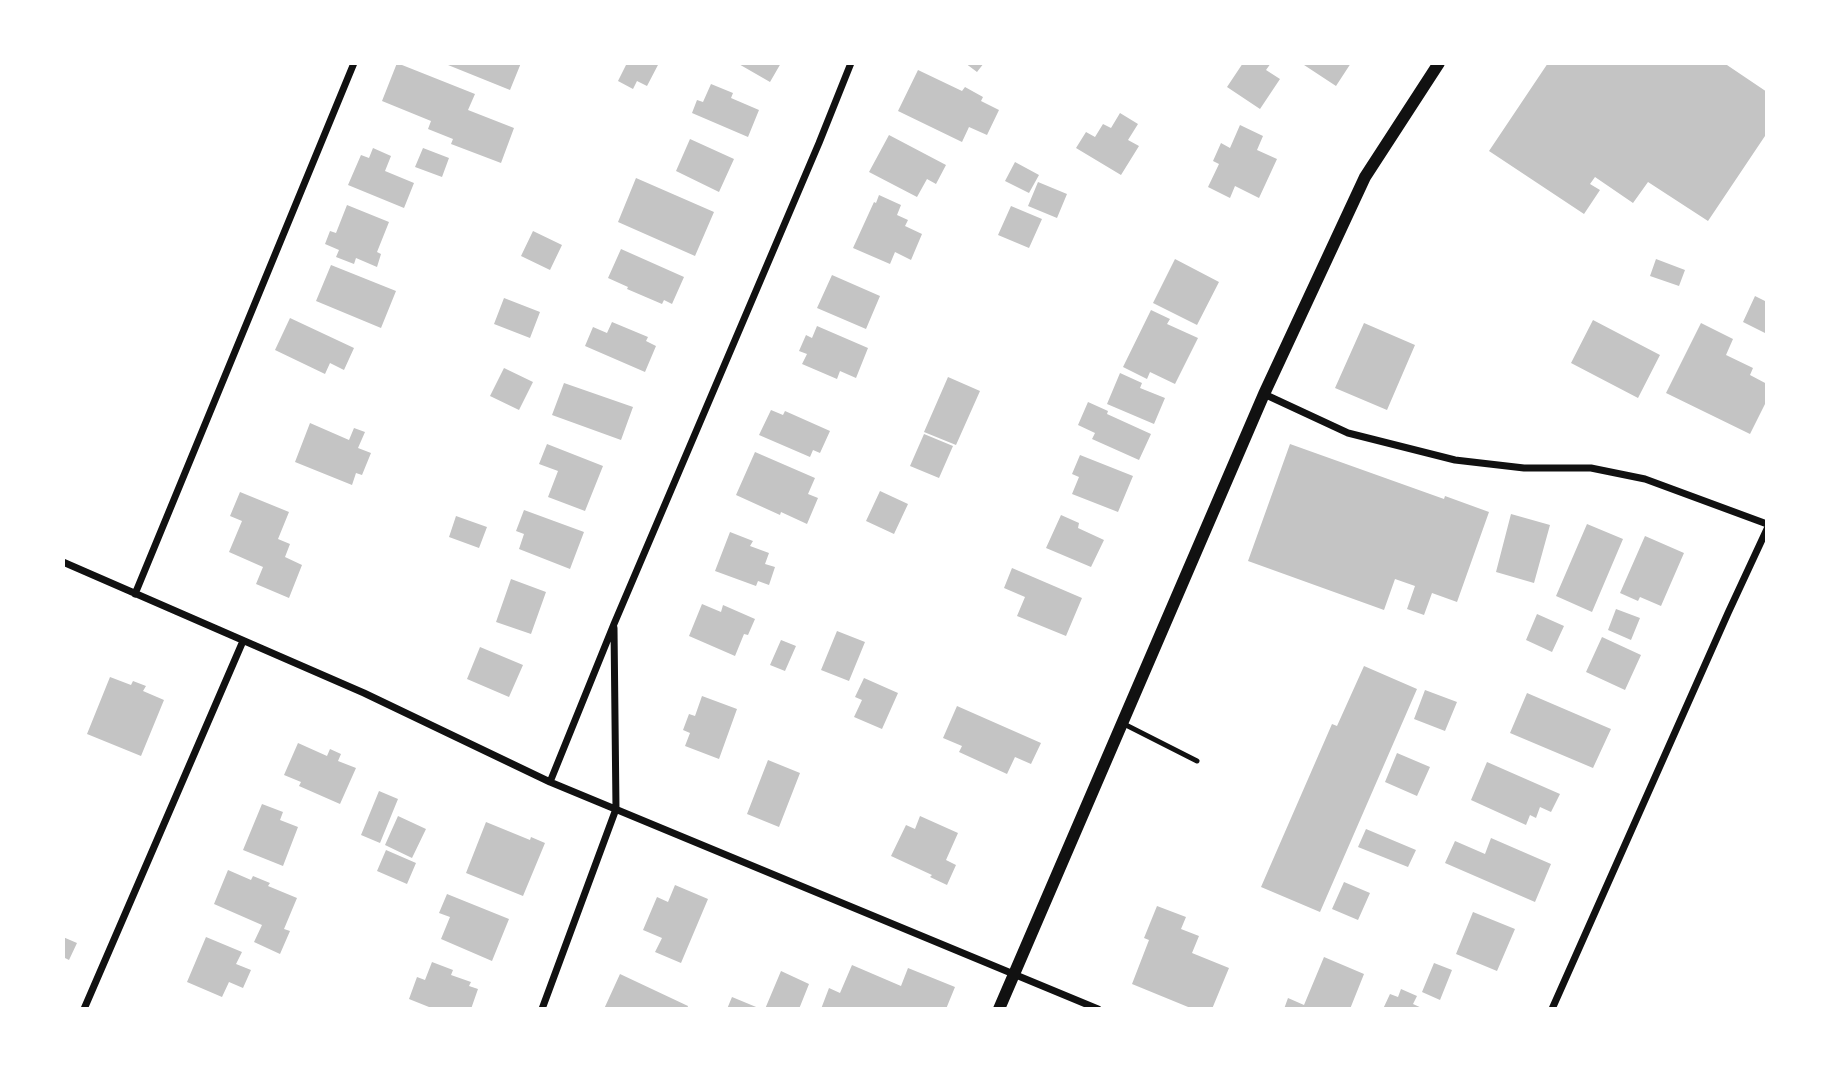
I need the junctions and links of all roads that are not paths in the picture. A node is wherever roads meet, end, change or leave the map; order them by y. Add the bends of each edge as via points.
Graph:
1 (354, 63) edge
2 (851, 63) edge
3 (1439, 63) edge
4 (1264, 394) junction
5 (1767, 524) edge
6 (1767, 529) edge
7 (63, 562) edge
8 (135, 594) junction
9 (614, 624) junction
10 (243, 641) junction
11 (1122, 723) junction
12 (1197, 761) dead end
13 (550, 782) junction
14 (616, 809) junction
15 (1014, 974) junction
16 (84, 1009) edge
17 (542, 1009) edge
18 (999, 1009) edge
19 (1098, 1009) edge
20 (1552, 1009) edge

1 - 8 street
2 - 9 street
3 - 4 street via 1364,177
4 - 5 street via 1348,433 1455,460 1524,468 1591,467 1645,479
4 - 11 street
6 - 20 street
7 - 8 street
8 - 10 street
9 - 13 street
9 - 14 street
10 - 13 street
10 - 16 street
11 - 12 lane
11 - 15 street
13 - 14 street
14 - 15 street
14 - 17 street
15 - 18 street
15 - 19 street

